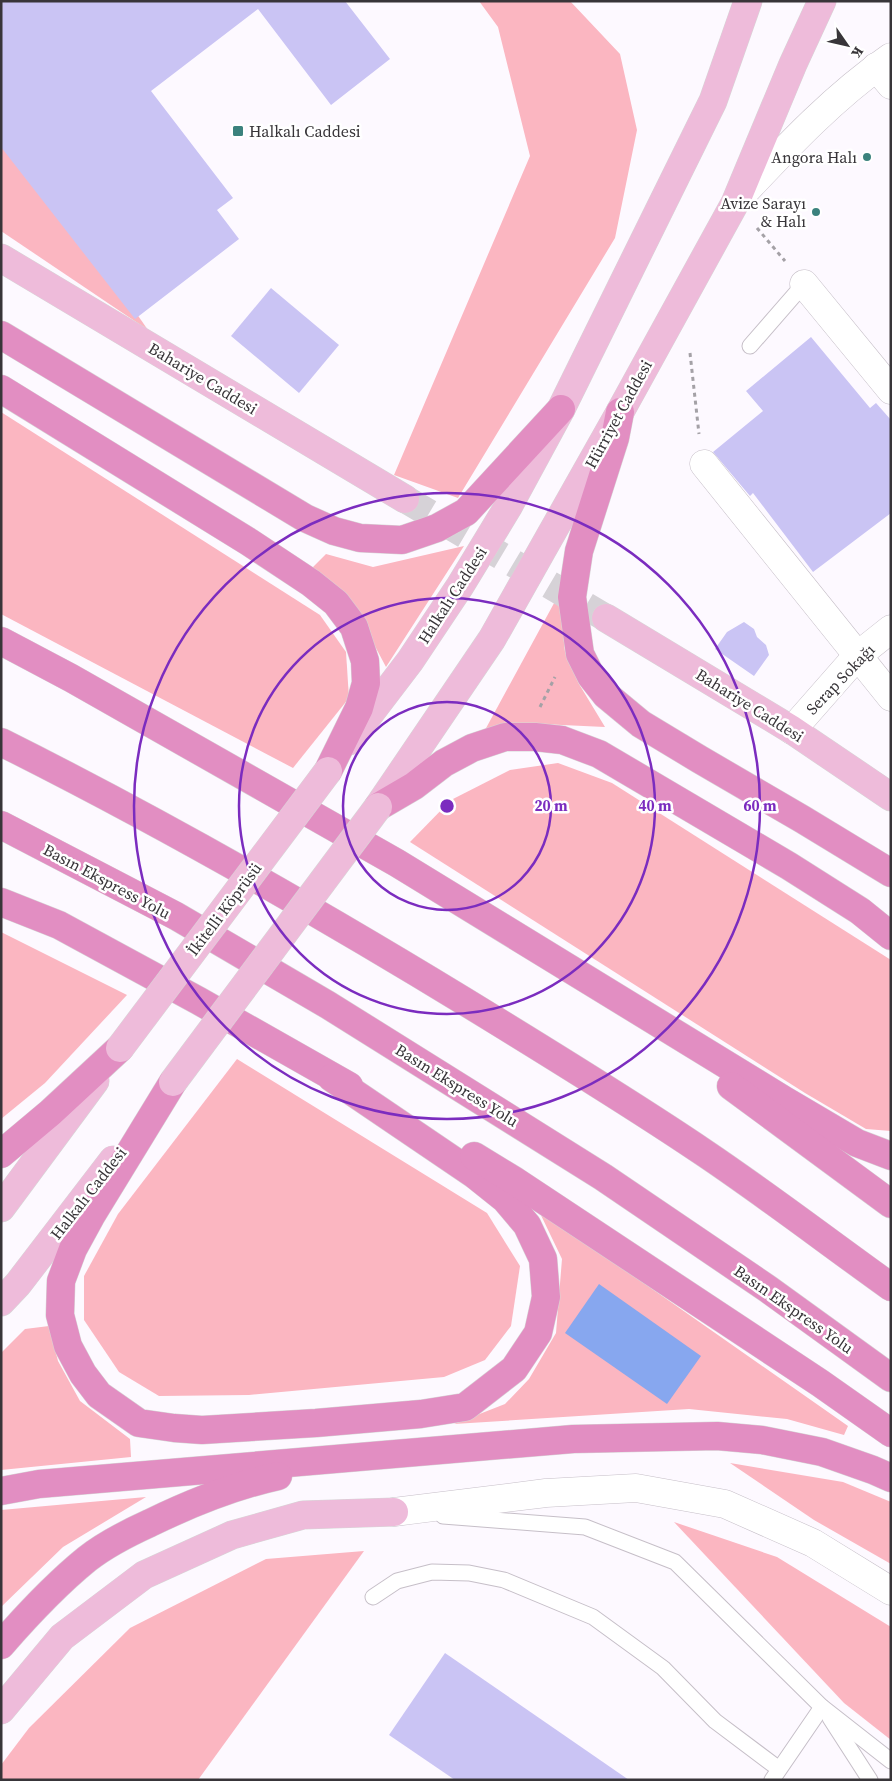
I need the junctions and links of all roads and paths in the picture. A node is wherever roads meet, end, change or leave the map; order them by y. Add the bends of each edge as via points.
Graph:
1 (726, 1) edge
2 (748, 1) edge
3 (822, 1) edge
4 (734, 40) junction
5 (886, 70) edge
6 (735, 203) junction
7 (1, 258) edge
8 (804, 284) junction
9 (1, 335) edge
10 (750, 346) dead end
11 (690, 352) dead end
12 (1, 389) edge
13 (891, 390) edge
14 (561, 409) junction
15 (620, 412) junction
16 (702, 451) joint
17 (405, 499) tunnel mouth
18 (606, 618) tunnel mouth
19 (891, 629) edge
20 (1, 641) edge
21 (580, 654) junction
22 (857, 656) junction
23 (891, 697) edge
24 (792, 730) junction
25 (535, 736) junction
26 (1, 742) edge
27 (328, 771) junction
28 (891, 797) edge
29 (378, 807) junction
30 (1, 826) edge
31 (891, 874) edge
32 (1, 883) edge
33 (1, 902) edge
34 (59, 925) junction
35 (891, 936) edge
36 (676, 1035) junction
37 (120, 1048) junction
38 (332, 1078) junction
39 (174, 1082) junction
40 (1, 1154) edge
41 (891, 1156) edge
42 (35, 1160) junction
43 (1, 1191) edge
44 (891, 1204) edge
45 (1, 1208) edge
46 (891, 1286) edge
47 (1, 1302) edge
48 (891, 1378) edge
49 (891, 1433) edge
50 (362, 1456) junction
51 (891, 1478) edge
52 (1, 1491) edge
53 (394, 1512) junction
54 (891, 1591) edge
55 (373, 1597) dead end
56 (1, 1646) edge
57 (822, 1707) junction
58 (1, 1710) edge
59 (891, 1761) edge
60 (776, 1775) edge
61 (870, 1780) edge

1 - 4 main road
2 - 4 main road, Halkalı Caddesi
3 - 6 main road, Hürriyet Caddesi
4 - 14 main road, Halkalı Caddesi via 713,101
5 - 6 street via 848,90 795,138
6 - 8 path
6 - 15 main road, Hürriyet Caddesi
7 - 17 main road, Bahariye Caddesi
8 - 10 lane
8 - 13 street
9 - 14 highway via 305,518 360,538 402,540 437,528 466,512
11 - 16 path
12 - 27 highway via 249,542 336,603 354,627 365,661 366,683 359,708
14 - 27 main road, Halkalı Caddesi via 460,586 410,661
15 - 21 highway via 615,438 579,550 572,597
15 - 29 main road, Hürriyet Caddesi via 492,639
16 - 22 street
18 - 24 main road, Bahariye Caddesi
19 - 22 street, Serap Sokağı
20 - 36 highway via 397,863
21 - 25 path via 563,662 535,718
21 - 31 highway via 606,695 641,724
22 - 23 street
22 - 24 street, Serap Sokağı
24 - 28 main road, Bahariye Caddesi
25 - 29 highway via 505,737 472,748
25 - 35 highway via 562,740 599,754 797,871 860,911
26 - 46 highway via 137,812 343,927 434,982 703,1152
27 - 37 main road, İkitelli Köprüsü, bridge
29 - 39 main road, bridge
30 - 48 highway, Basın Ekspress Yolu via 176,916 328,1004 603,1177 768,1289
32 - 34 highway
33 - 34 highway
34 - 38 highway
36 - 41 highway via 857,1143
36 - 44 highway via 704,1066
37 - 40 highway
37 - 42 main road
38 - 39 highway via 505,1199 527,1225 543,1259 546,1296 538,1333 514,1369 464,1406 421,1414 202,1430 140,1423 99,1395 68,1346 60,1315 61,1281 90,1216
38 - 49 highway via 407,1115 515,1181
39 - 47 main road, Halkalı Caddesi
42 - 43 main road
42 - 45 main road
50 - 51 highway via 573,1439 717,1436 762,1440 822,1452
50 - 52 highway via 39,1484
50 - 56 highway via 254,1481 192,1502 125,1535 88,1558 33,1607
53 - 54 street via 546,1493 636,1488 725,1504 813,1544
53 - 57 lane via 586,1527 675,1562
53 - 58 main road via 303,1515 232,1535 144,1576 62,1637
55 - 60 lane via 397,1581 432,1572 469,1573 504,1580 593,1617 662,1668
57 - 59 lane
57 - 60 lane
57 - 61 lane

